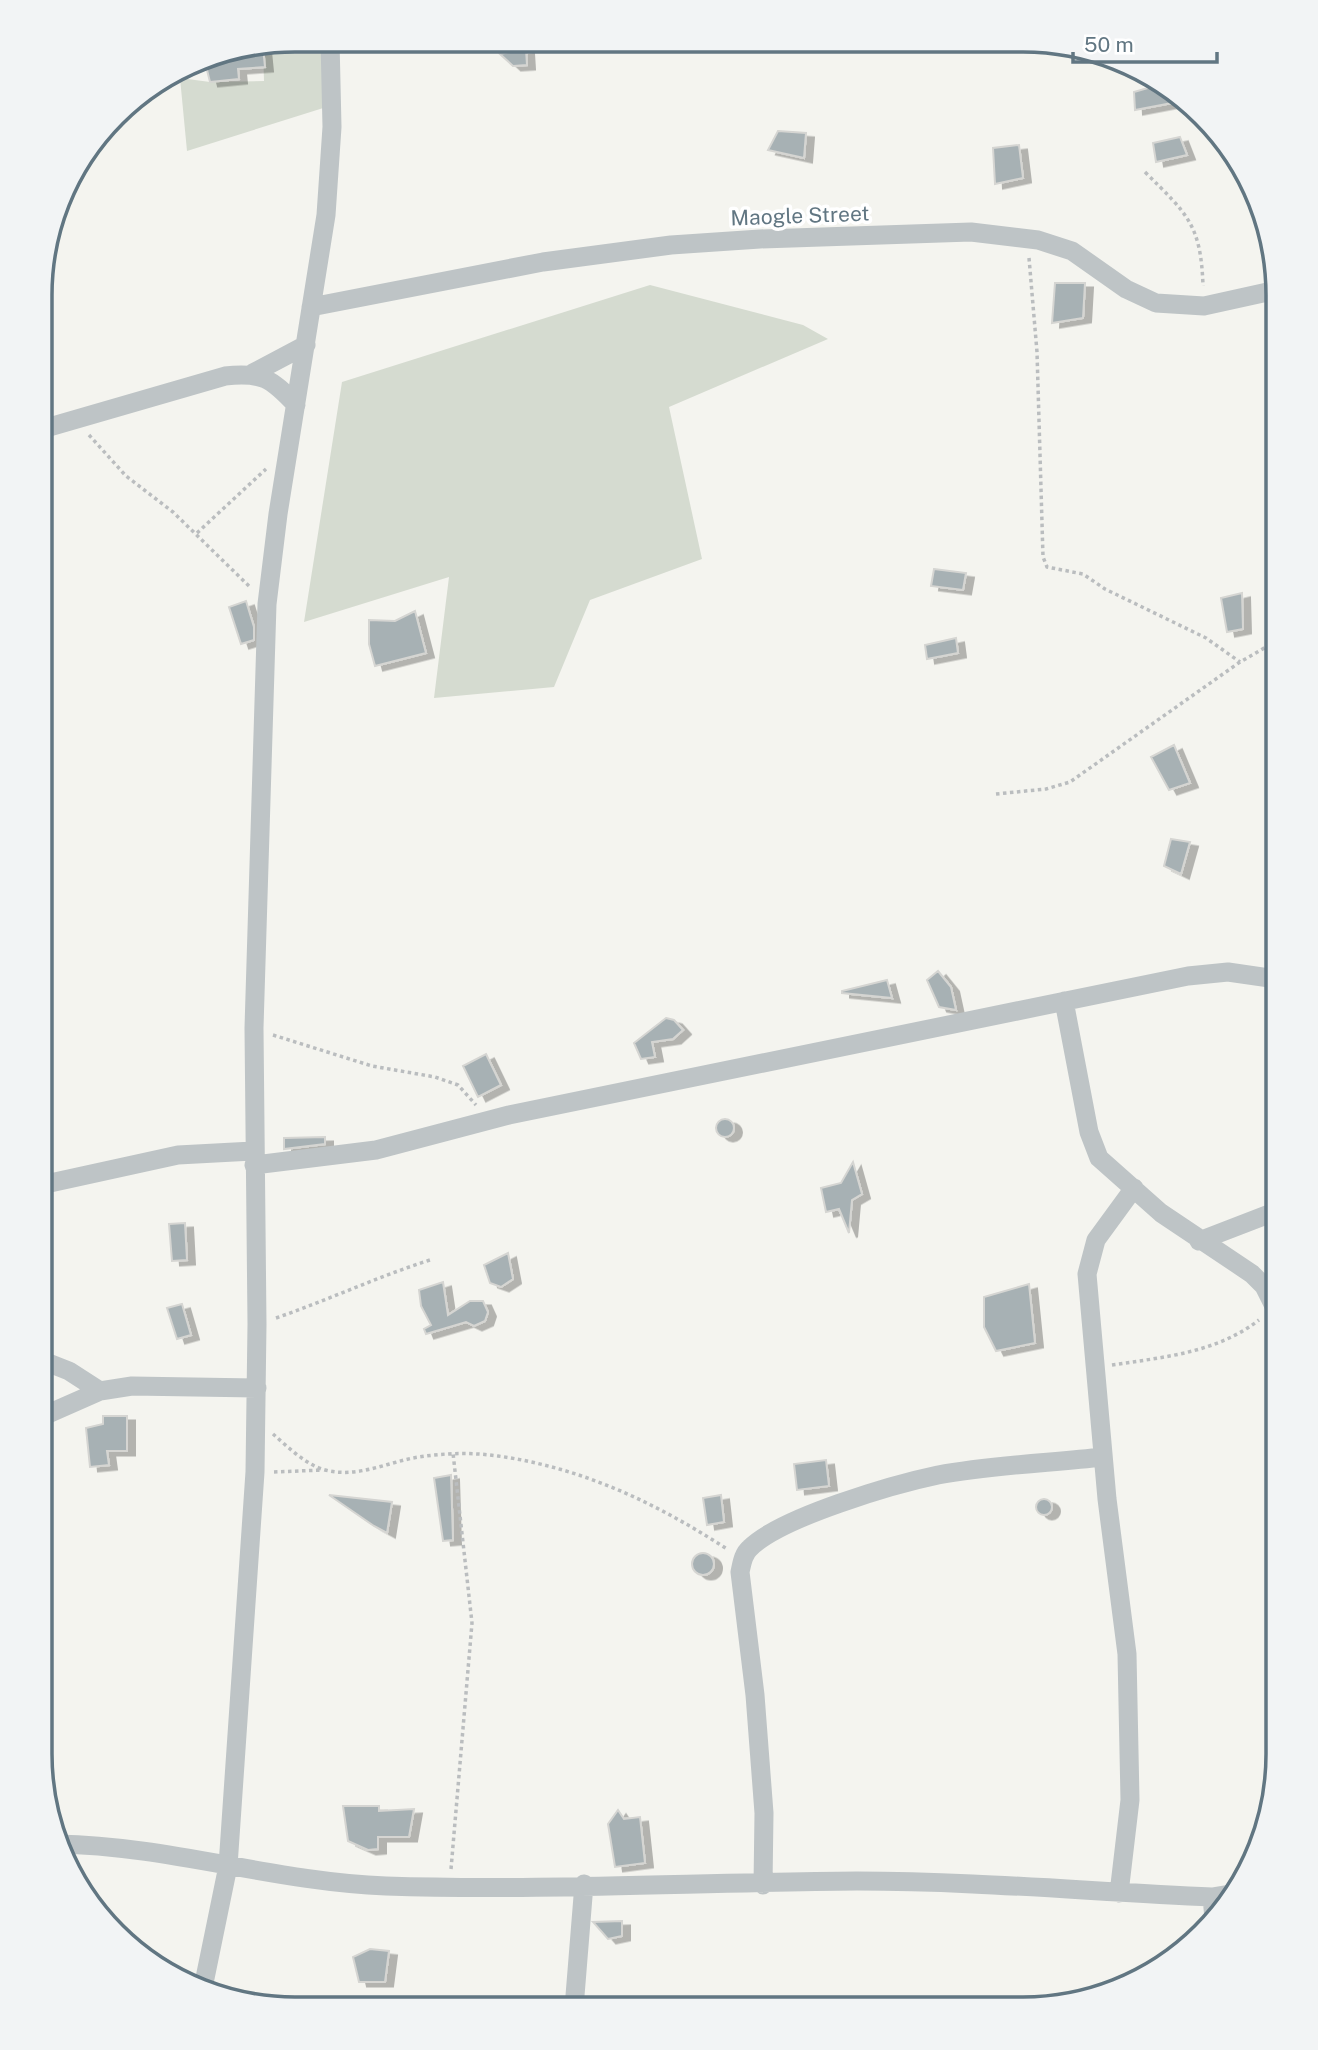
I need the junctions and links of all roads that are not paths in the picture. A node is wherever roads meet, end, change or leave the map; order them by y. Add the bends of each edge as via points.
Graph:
1 (330, 53) edge
2 (1266, 292) edge
3 (311, 307) junction
4 (306, 345) junction
5 (253, 373) junction
6 (296, 405) junction
7 (52, 426) edge
8 (1266, 977) edge
9 (1064, 1001) junction
10 (254, 1158) junction
11 (52, 1183) edge
12 (1134, 1188) junction
13 (1265, 1215) edge
14 (1199, 1241) junction
15 (1265, 1289) edge
16 (52, 1364) edge
17 (257, 1388) junction
18 (100, 1391) junction
19 (52, 1412) edge
20 (1103, 1457) junction
21 (69, 1844) edge
22 (228, 1866) junction
23 (584, 1884) junction
24 (763, 1885) junction
25 (1119, 1893) junction
26 (1220, 1896) edge
27 (1212, 1897) junction
28 (1213, 1905) edge
29 (205, 1980) edge
30 (574, 1997) edge

1 - 3 street via 326,215
2 - 3 street, Maogle Street via 1204,306 1156,303 1126,289 1072,251 1027,238 971,232 671,245 543,262
3 - 4 street
4 - 5 street
4 - 6 street
5 - 6 street via 269,379
5 - 7 street via 225,376
6 - 10 street via 267,604
8 - 9 street via 1228,972 1188,976
9 - 10 street via 488,1121 376,1150
9 - 12 street via 1098,1158
10 - 11 street via 178,1155
10 - 17 street
12 - 14 street
12 - 20 street via 1096,1241 1087,1274
13 - 14 street
14 - 15 street via 1252,1274
16 - 18 street
17 - 18 street via 132,1386
17 - 22 street
18 - 19 street
20 - 24 street via 939,1475 877,1492 776,1530 750,1548 740,1572 764,1813
20 - 25 street via 1127,1654 1131,1740 1130,1800
21 - 22 street via 112,1845
22 - 23 street via 384,1885
22 - 29 street
23 - 24 street
23 - 30 street
24 - 25 street via 980,1883
25 - 27 street
26 - 27 street
27 - 28 street

